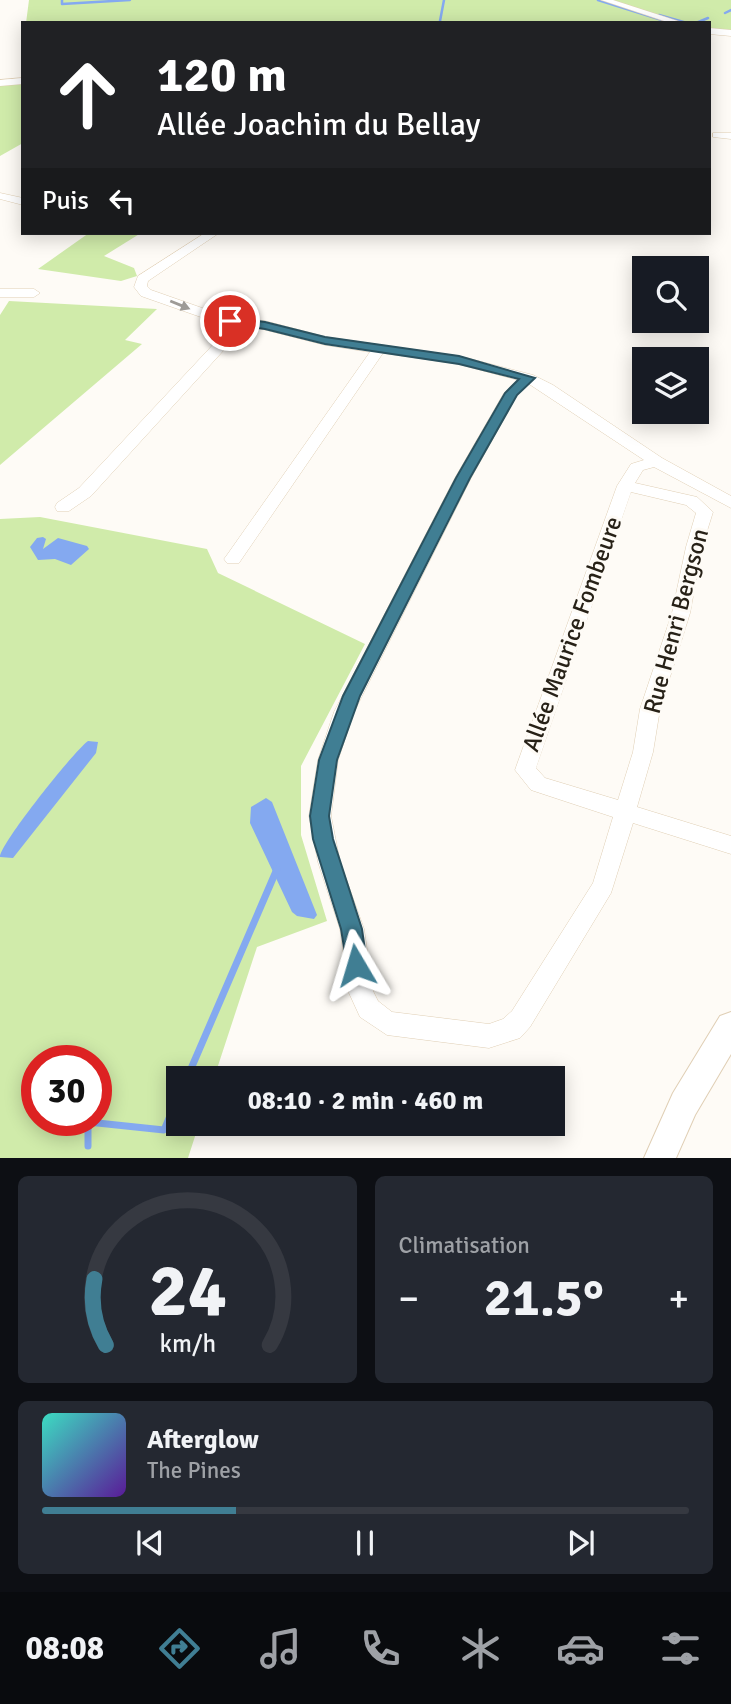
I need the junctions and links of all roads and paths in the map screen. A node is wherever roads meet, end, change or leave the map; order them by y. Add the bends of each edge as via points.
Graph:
1 (604, 0) edge
2 (673, 21) edge
3 (711, 31) edge
4 (731, 33) edge
5 (21, 81) edge
6 (0, 83) edge
7 (717, 135) dead end
8 (731, 136) edge
9 (0, 196) edge
10 (21, 201) edge
11 (210, 235) edge
12 (0, 293) edge
13 (34, 293) dead end
14 (229, 329) junction
15 (379, 349) junction
16 (528, 378) junction
17 (656, 460) junction
18 (625, 486) junction
19 (731, 503) edge
20 (63, 507) dead end
21 (233, 559) dead end
22 (624, 813) junction
23 (731, 845) edge
24 (731, 1026) edge
25 (660, 1158) edge

1 - 2 street
3 - 4 street
5 - 6 street
7 - 8 street
9 - 10 street
11 -> 14 street via 142,279 140,287
12 - 13 street
14 - 15 street via 250,324
14 - 20 street via 85,492
15 - 16 street via 459,360
15 - 21 street
16 - 17 street
16 - 22 street via 511,393 463,478 338,730 328,760 320,816 326,851 352,929 361,993 369,1009 387,1023 489,1036 511,1029 596,900
17 - 18 street, Allée Maurice Fombeure via 637,467
17 - 19 street
18 - 22 street, Rue Henri Bergson via 691,501 705,512
18 - 22 street, Allée Maurice Fombeure via 525,770 538,784
22 - 23 street, Allée Maurice Fombeure
24 - 25 street via 684,1104

